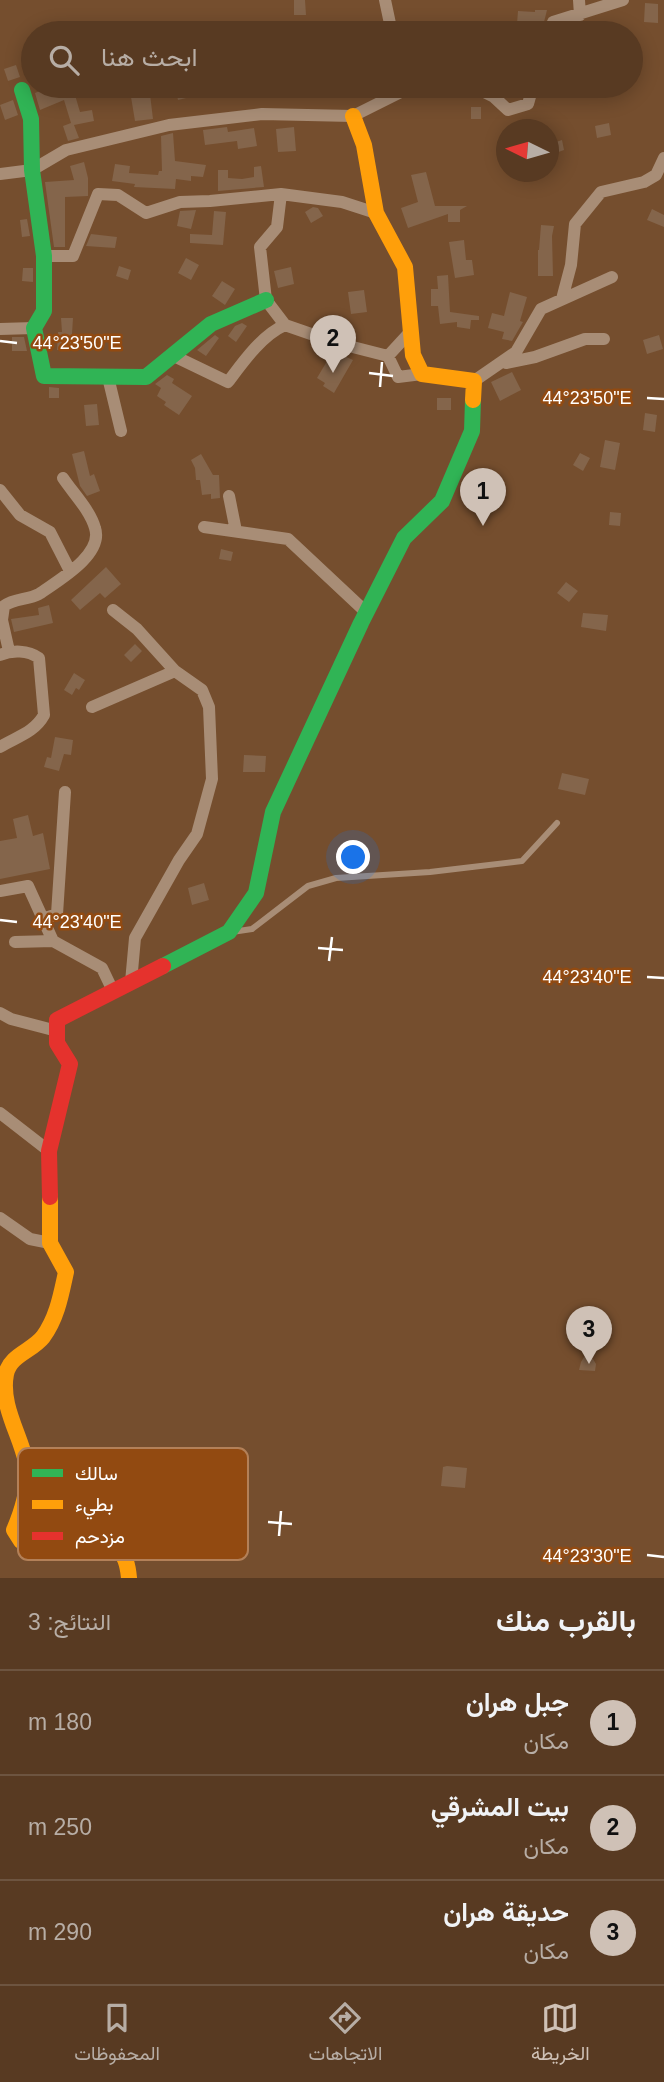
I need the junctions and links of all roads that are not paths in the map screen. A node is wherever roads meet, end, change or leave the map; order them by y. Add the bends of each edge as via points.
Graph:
1 (385, 0) edge
2 (579, 0) edge
3 (623, 0) edge
4 (579, 15) junction
5 (389, 21) edge
6 (557, 21) edge
7 (24, 98) edge
8 (387, 98) edge
9 (495, 98) edge
10 (530, 98) edge
11 (353, 116) junction
12 (664, 158) edge
13 (32, 170) junction
14 (0, 174) edge
15 (281, 194) junction
16 (376, 213) junction
17 (44, 256) junction
18 (612, 277) dead end
19 (562, 299) junction
20 (266, 300) junction
21 (285, 325) junction
22 (0, 328) edge
23 (34, 328) junction
24 (411, 331) junction
25 (604, 339) dead end
26 (174, 356) junction
27 (388, 356) junction
28 (499, 364) junction
29 (422, 374) junction
30 (108, 377) junction
31 (474, 381) junction
32 (121, 431) dead end
33 (63, 478) dead end
34 (0, 490) edge
35 (229, 496) dead end
36 (204, 527) dead end
37 (236, 531) junction
38 (70, 571) junction
39 (113, 610) dead end
40 (366, 613) junction
41 (4, 653) edge
42 (175, 671) junction
43 (92, 707) dead end
44 (0, 747) edge
45 (65, 792) dead end
46 (557, 823) dead end
47 (0, 891) edge
48 (43, 919) junction
49 (229, 932) junction
50 (53, 941) junction
51 (15, 942) dead end
52 (131, 982) junction
53 (113, 991) junction
54 (0, 1013) edge
55 (57, 1031) junction
56 (0, 1113) edge
57 (49, 1150) junction
58 (0, 1218) edge
59 (50, 1243) junction
60 (22, 1448) edge
61 (126, 1560) edge
62 (128, 1578) edge

1 - 5 street
2 - 4 street
3 - 4 street
4 - 6 street
7 - 13 street via 31,120
8 - 11 street
9 - 10 street via 508,110 528,104
11 - 13 street via 262,114 169,125 66,150
11 - 16 street
12 - 19 street via 645,183 601,192 575,224
13 - 14 street
13 - 17 street
15 - 16 street via 342,202
15 - 17 street via 180,202 146,213 118,195 98,194 73,256
15 - 20 street via 277,227 260,247
16 - 24 street via 405,267
17 - 23 street via 44,311
18 - 19 street
19 - 28 street via 541,309 516,352
20 - 21 street
20 - 26 street via 211,324
21 - 26 street via 273,330 228,382
21 - 27 street
22 - 23 street
23 - 30 street via 44,376
24 - 27 street
24 - 29 street via 413,355
25 - 28 street via 585,339 536,357
26 - 30 street via 146,377
27 - 29 street via 398,377
28 - 31 street
29 - 31 street
30 - 32 street
31 - 40 street via 472,431 442,501 404,538
33 - 38 street via 97,533 94,548
34 - 38 street via 20,515 50,532
35 - 37 street
36 - 37 street
37 - 40 street via 288,538
38 - 41 street via 39,594 4,606
39 - 42 street
40 - 49 street via 272,812 256,892
41 - 44 street via 39,658 44,715 36,727
42 - 43 street
42 - 52 street via 202,690 209,707 212,779 197,834 135,938
45 - 48 street via 57,914
46 - 49 lane via 522,861 336,878 308,886 252,929
47 - 48 street via 28,886
48 - 50 street
49 - 52 street
50 - 51 street
50 - 53 street via 102,968
52 - 53 street
53 - 55 street via 57,1020
54 - 55 street
55 - 57 street via 57,1043 70,1064
56 - 57 street
57 - 59 street
58 - 59 street via 30,1240
59 - 60 street via 65,1272 56,1316 38,1343 17,1355 6,1372 4,1393
61 - 62 street

